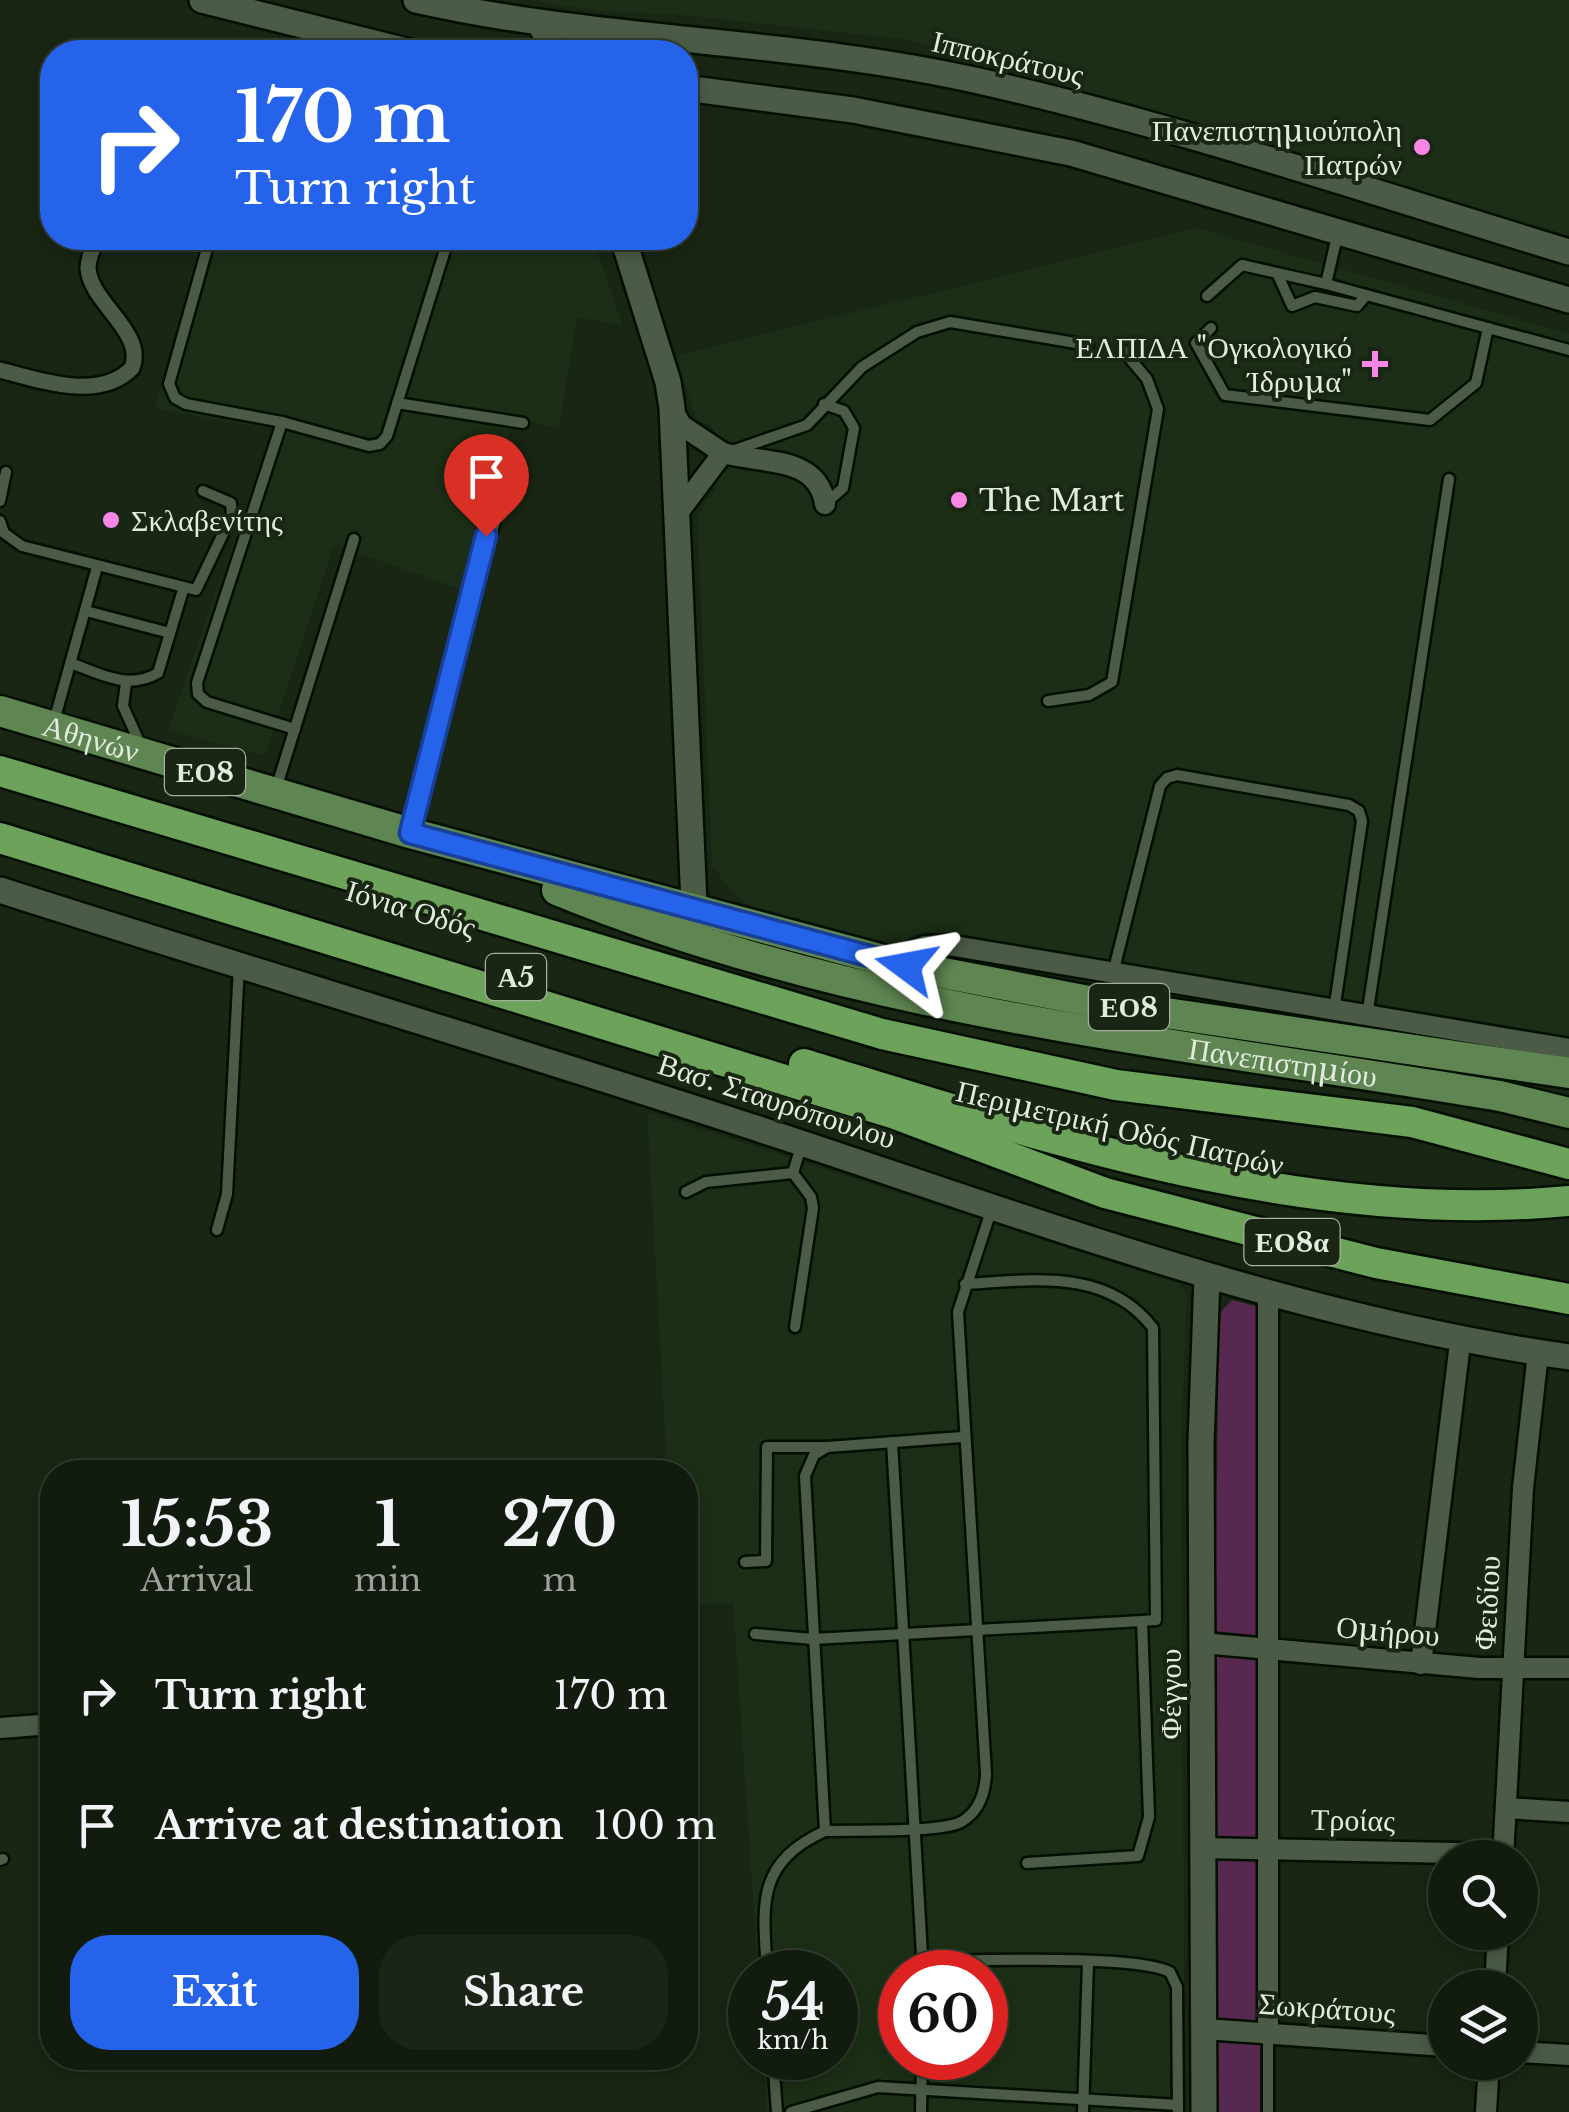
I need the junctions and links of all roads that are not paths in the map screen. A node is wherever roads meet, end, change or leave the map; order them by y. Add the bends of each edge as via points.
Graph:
1 (202, 0) edge
2 (416, 0) edge
3 (540, 23) junction
4 (362, 40) edge
5 (548, 40) edge
6 (698, 90) edge
7 (1338, 231) junction
8 (93, 250) edge
9 (207, 250) edge
10 (444, 250) dead end
11 (627, 250) edge
12 (1569, 252) edge
13 (1276, 273) junction
14 (1326, 284) junction
15 (1366, 295) junction
16 (1208, 296) dead end
17 (1569, 300) edge
18 (1211, 328) dead end
19 (1488, 328) junction
20 (1088, 346) dead end
21 (1122, 349) dead end
22 (1569, 350) edge
23 (0, 370) edge
24 (397, 404) junction
25 (824, 404) junction
26 (672, 408) junction
27 (282, 422) junction
28 (523, 423) dead end
29 (724, 453) junction
30 (505, 462) dead end
31 (6, 472) dead end
32 (1449, 480) dead end
33 (203, 490) dead end
34 (0, 501) edge
35 (825, 504) joint
36 (678, 514) junction
37 (0, 521) edge
38 (354, 539) dead end
39 (97, 567) junction
40 (183, 590) junction
41 (86, 611) junction
42 (170, 634) junction
43 (73, 664) junction
44 (126, 683) junction
45 (1048, 701) dead end
46 (0, 711) edge
47 (53, 726) junction
48 (295, 729) junction
49 (144, 754) junction
50 (0, 771) edge
51 (275, 792) junction
52 (0, 818) edge
53 (410, 833) junction
54 (0, 838) edge
55 (0, 890) edge
56 (695, 926) junction
57 (887, 962) junction
58 (240, 965) junction
59 (1112, 974) junction
60 (1334, 1012) junction
61 (1367, 1017) junction
62 (1569, 1050) edge
63 (1569, 1074) edge
64 (1569, 1113) edge
65 (895, 1114) junction
66 (1033, 1132) joint
67 (802, 1143) junction
68 (1569, 1164) edge
69 (792, 1174) junction
70 (686, 1192) dead end
71 (1569, 1201) edge
72 (992, 1206) junction
73 (1511, 1213) junction
74 (1569, 1218) edge
75 (216, 1230) dead end
76 (1207, 1276) junction
77 (965, 1284) junction
78 (1268, 1294) junction
79 (1569, 1300) edge
80 (795, 1328) dead end
81 (1458, 1352) dead end
82 (1538, 1353) junction
83 (1569, 1357) edge
84 (962, 1437) junction
85 (892, 1442) junction
86 (828, 1447) junction
87 (745, 1562) dead end
88 (1142, 1621) junction
89 (976, 1631) junction
90 (755, 1634) dead end
91 (906, 1634) junction
92 (813, 1639) junction
93 (1202, 1642) junction
94 (1271, 1650) junction
95 (1422, 1664) junction
96 (1514, 1668) junction
97 (1569, 1668) edge
98 (40, 1723) edge
99 (0, 1728) edge
100 (1506, 1808) junction
101 (1569, 1812) edge
102 (918, 1828) junction
103 (825, 1832) junction
104 (1504, 1840) edge
105 (1202, 1848) junction
106 (1269, 1848) junction
107 (1428, 1853) edge
108 (1027, 1863) dead end
109 (765, 1950) edge
110 (922, 1950) edge
111 (1088, 1963) junction
112 (1008, 1964) edge
113 (1204, 2029) junction
114 (1268, 2033) junction
115 (1428, 2045) edge
116 (1538, 2053) edge
117 (1569, 2055) edge
118 (774, 2080) edge
119 (921, 2080) edge
120 (1488, 2080) edge
121 (921, 2086) junction
122 (1084, 2107) edge
123 (1178, 2109) edge
124 (776, 2112) edge
125 (792, 2112) edge
126 (921, 2112) edge
127 (1204, 2112) edge
128 (1268, 2112) edge
129 (1486, 2112) edge

1 - 4 street
2 - 3 street, Ιπποκράτους
3 - 5 street
3 - 12 street, Ιπποκράτους via 813,50 979,80
6 - 7 street via 853,110 1070,153
7 - 14 lane
7 - 17 street
8 - 23 street via 90,278 133,346 132,368 108,383 86,386
9 - 27 lane via 169,384 175,398
10 - 24 lane
11 - 26 street
13 - 14 lane
13 - 15 lane via 1292,306 1315,297 1357,306
13 - 16 lane via 1242,264
14 - 15 lane
15 - 19 lane
18 - 19 lane via 1196,343 1225,395 1430,420 1476,384
19 - 22 lane
20 - 25 lane via 950,322 917,332 862,367
21 - 45 lane via 1147,379 1158,409 1112,682 1088,695
24 - 27 lane via 380,444 369,446
24 - 28 lane
25 - 29 lane via 807,425 787,435
25 - 35 lane via 844,411 854,428 843,488
26 - 29 street via 681,425
26 - 36 street
27 - 48 lane via 197,683 207,702
29 - 35 street via 799,466 816,478
29 - 36 street
30 - 53 street
31 - 34 lane
32 - 61 lane
33 - 40 lane via 231,503 232,516 204,583
36 - 56 street
37 - 39 lane via 22,546
38 - 48 lane
39 - 40 lane
39 - 41 lane
40 - 42 lane
41 - 42 lane
41 - 43 lane
42 - 44 lane via 158,672
43 - 44 lane
43 - 47 lane
44 - 49 lane via 123,706
46 - 47 main road, Αθηνών / ΕΟ8
47 - 49 main road, Αθηνών / ΕΟ8
48 - 51 lane
49 - 51 main road, Αθηνών / ΕΟ8
50 - 68 highway, Ιόνια Οδός / Α5 via 882,1034 1116,1085 1412,1122
51 - 53 main road, Αθηνών / ΕΟ8
52 - 66 highway, Ιόνια Οδός / Α5
53 - 56 main road, Πανεπιστημίου / ΕΟ8
54 - 65 highway, Ιόνια Οδός / Α5
55 - 58 street, Βασ. Σταυρόπουλου
56 - 57 main road, Πανεπιστημίου / ΕΟ8
56 - 64 main road, Πανεπιστημίου / ΕΟ8 via 967,1010 1500,1096
57 - 59 street via 936,944
57 - 63 main road, Πανεπιστημίου / ΕΟ8 via 1117,1006
58 - 67 street, Βασ. Σταυρόπουλου
58 - 75 lane via 228,1186
59 - 60 street
59 - 60 lane via 1167,778 1350,804 1362,822
60 - 61 street
61 - 62 street
65 - 73 highway, Περιμετρική Οδός Πατρών / Α5 via 1270,1201 1453,1221
65 - 79 highway, ΕΟ8α via 1105,1192 1376,1263
66 - 73 highway, Περιμετρική Οδός Πατρών / Α5 via 1270,1187
67 - 69 lane
67 - 72 street, Βασ. Σταυρόπουλου
69 - 70 lane via 706,1182
69 - 80 lane via 813,1208
71 - 73 highway, Περιμετρική Οδός Πατρών / Α5
72 - 76 street, Βασ. Σταυρόπουλου
72 - 77 lane
73 - 74 highway, Περιμετρική Οδός Πατρών / Α5
76 - 78 street, Βασ. Σταυρόπουλου
76 - 93 street, Φέγγου
77 - 84 lane via 958,1312
77 - 88 lane via 1042,1280 1102,1286 1136,1306 1152,1328 1156,1620
78 - 82 street, Βασ. Σταυρόπουλου
78 - 94 street
81 - 95 street
82 - 83 street, Βασ. Σταυρόπουλου
82 - 96 street, Φειδίου
84 - 85 lane
84 - 89 lane
85 - 86 lane
85 - 91 lane
86 - 87 lane via 767,1447 766,1561
86 - 92 lane via 814,1455 805,1476
88 - 89 lane
88 - 108 lane via 1149,1817 1138,1856
89 - 91 lane
89 - 102 lane via 983,1794 956,1824
90 - 92 lane
91 - 92 lane
91 - 102 lane
92 - 103 lane
93 - 94 street, Ομήρου
93 - 105 street, Φέγγου
94 - 95 street, Ομήρου
94 - 106 street
95 - 96 street, Ομήρου
96 - 97 street, Ομήρου
96 - 100 street, Φειδίου
98 - 99 street
100 - 101 street
100 - 104 street, Φειδίου
102 - 103 lane
102 - 110 lane
103 - 109 lane via 804,1841 770,1877
105 - 106 street, Τροίας
105 - 113 street, Φέγγου
106 - 107 street, Τροίας
106 - 114 street
111 - 112 lane
111 - 122 lane
111 - 123 lane via 1170,1972 1176,1987
113 - 114 street, Σωκράτους
113 - 127 street, Φέγγου
114 - 115 street, Σωκράτους
114 - 128 lane
116 - 117 street
118 - 124 lane
119 - 121 lane
120 - 129 street
121 - 122 lane
121 - 125 lane via 878,2086
121 - 126 lane
122 - 123 lane

